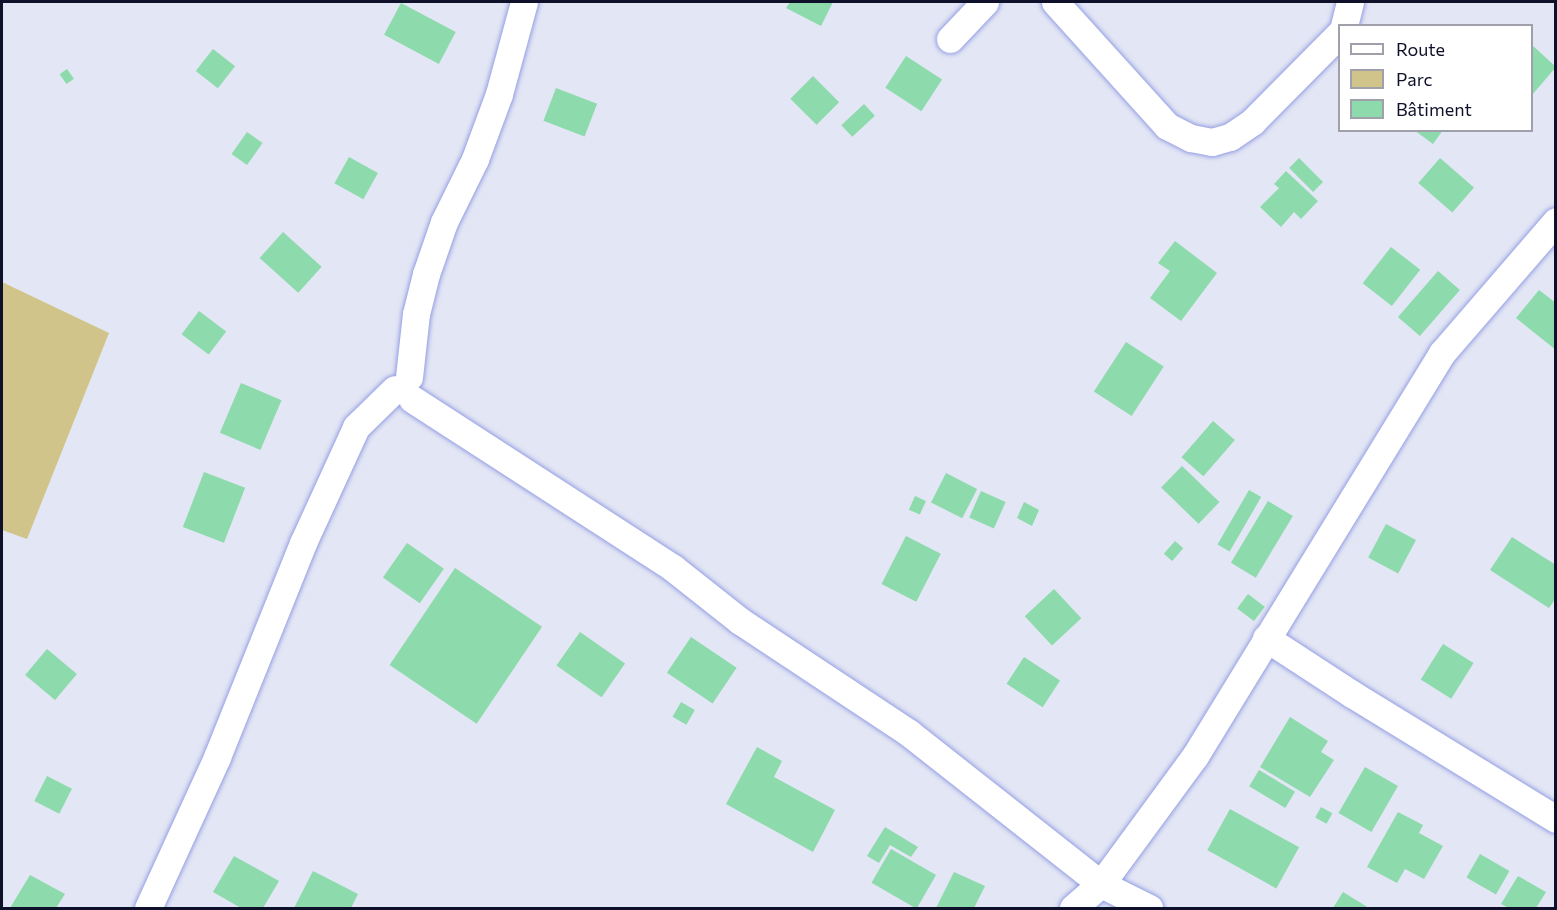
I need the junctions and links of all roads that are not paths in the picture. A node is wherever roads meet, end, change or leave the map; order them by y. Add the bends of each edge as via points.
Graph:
1 (524, 2) edge
2 (985, 2) edge
3 (1055, 2) edge
4 (1350, 2) edge
5 (1344, 24) edge
6 (1338, 35) edge
7 (950, 39) dead end
8 (1556, 221) edge
9 (405, 388) junction
10 (1266, 638) junction
11 (1556, 819) edge
12 (1101, 884) junction
13 (148, 909) edge
14 (1073, 909) edge
15 (1149, 909) edge

1 - 9 street via 499,94 426,274
2 - 7 street
3 - 6 street via 1167,126 1191,138 1212,142 1230,137 1252,122
4 - 5 street
8 - 10 street via 1442,353
9 - 12 street via 673,568 740,621 909,733
9 - 13 street via 356,427 303,543 217,757
10 - 11 street
10 - 12 street via 1195,756
12 - 14 street
12 - 15 street

